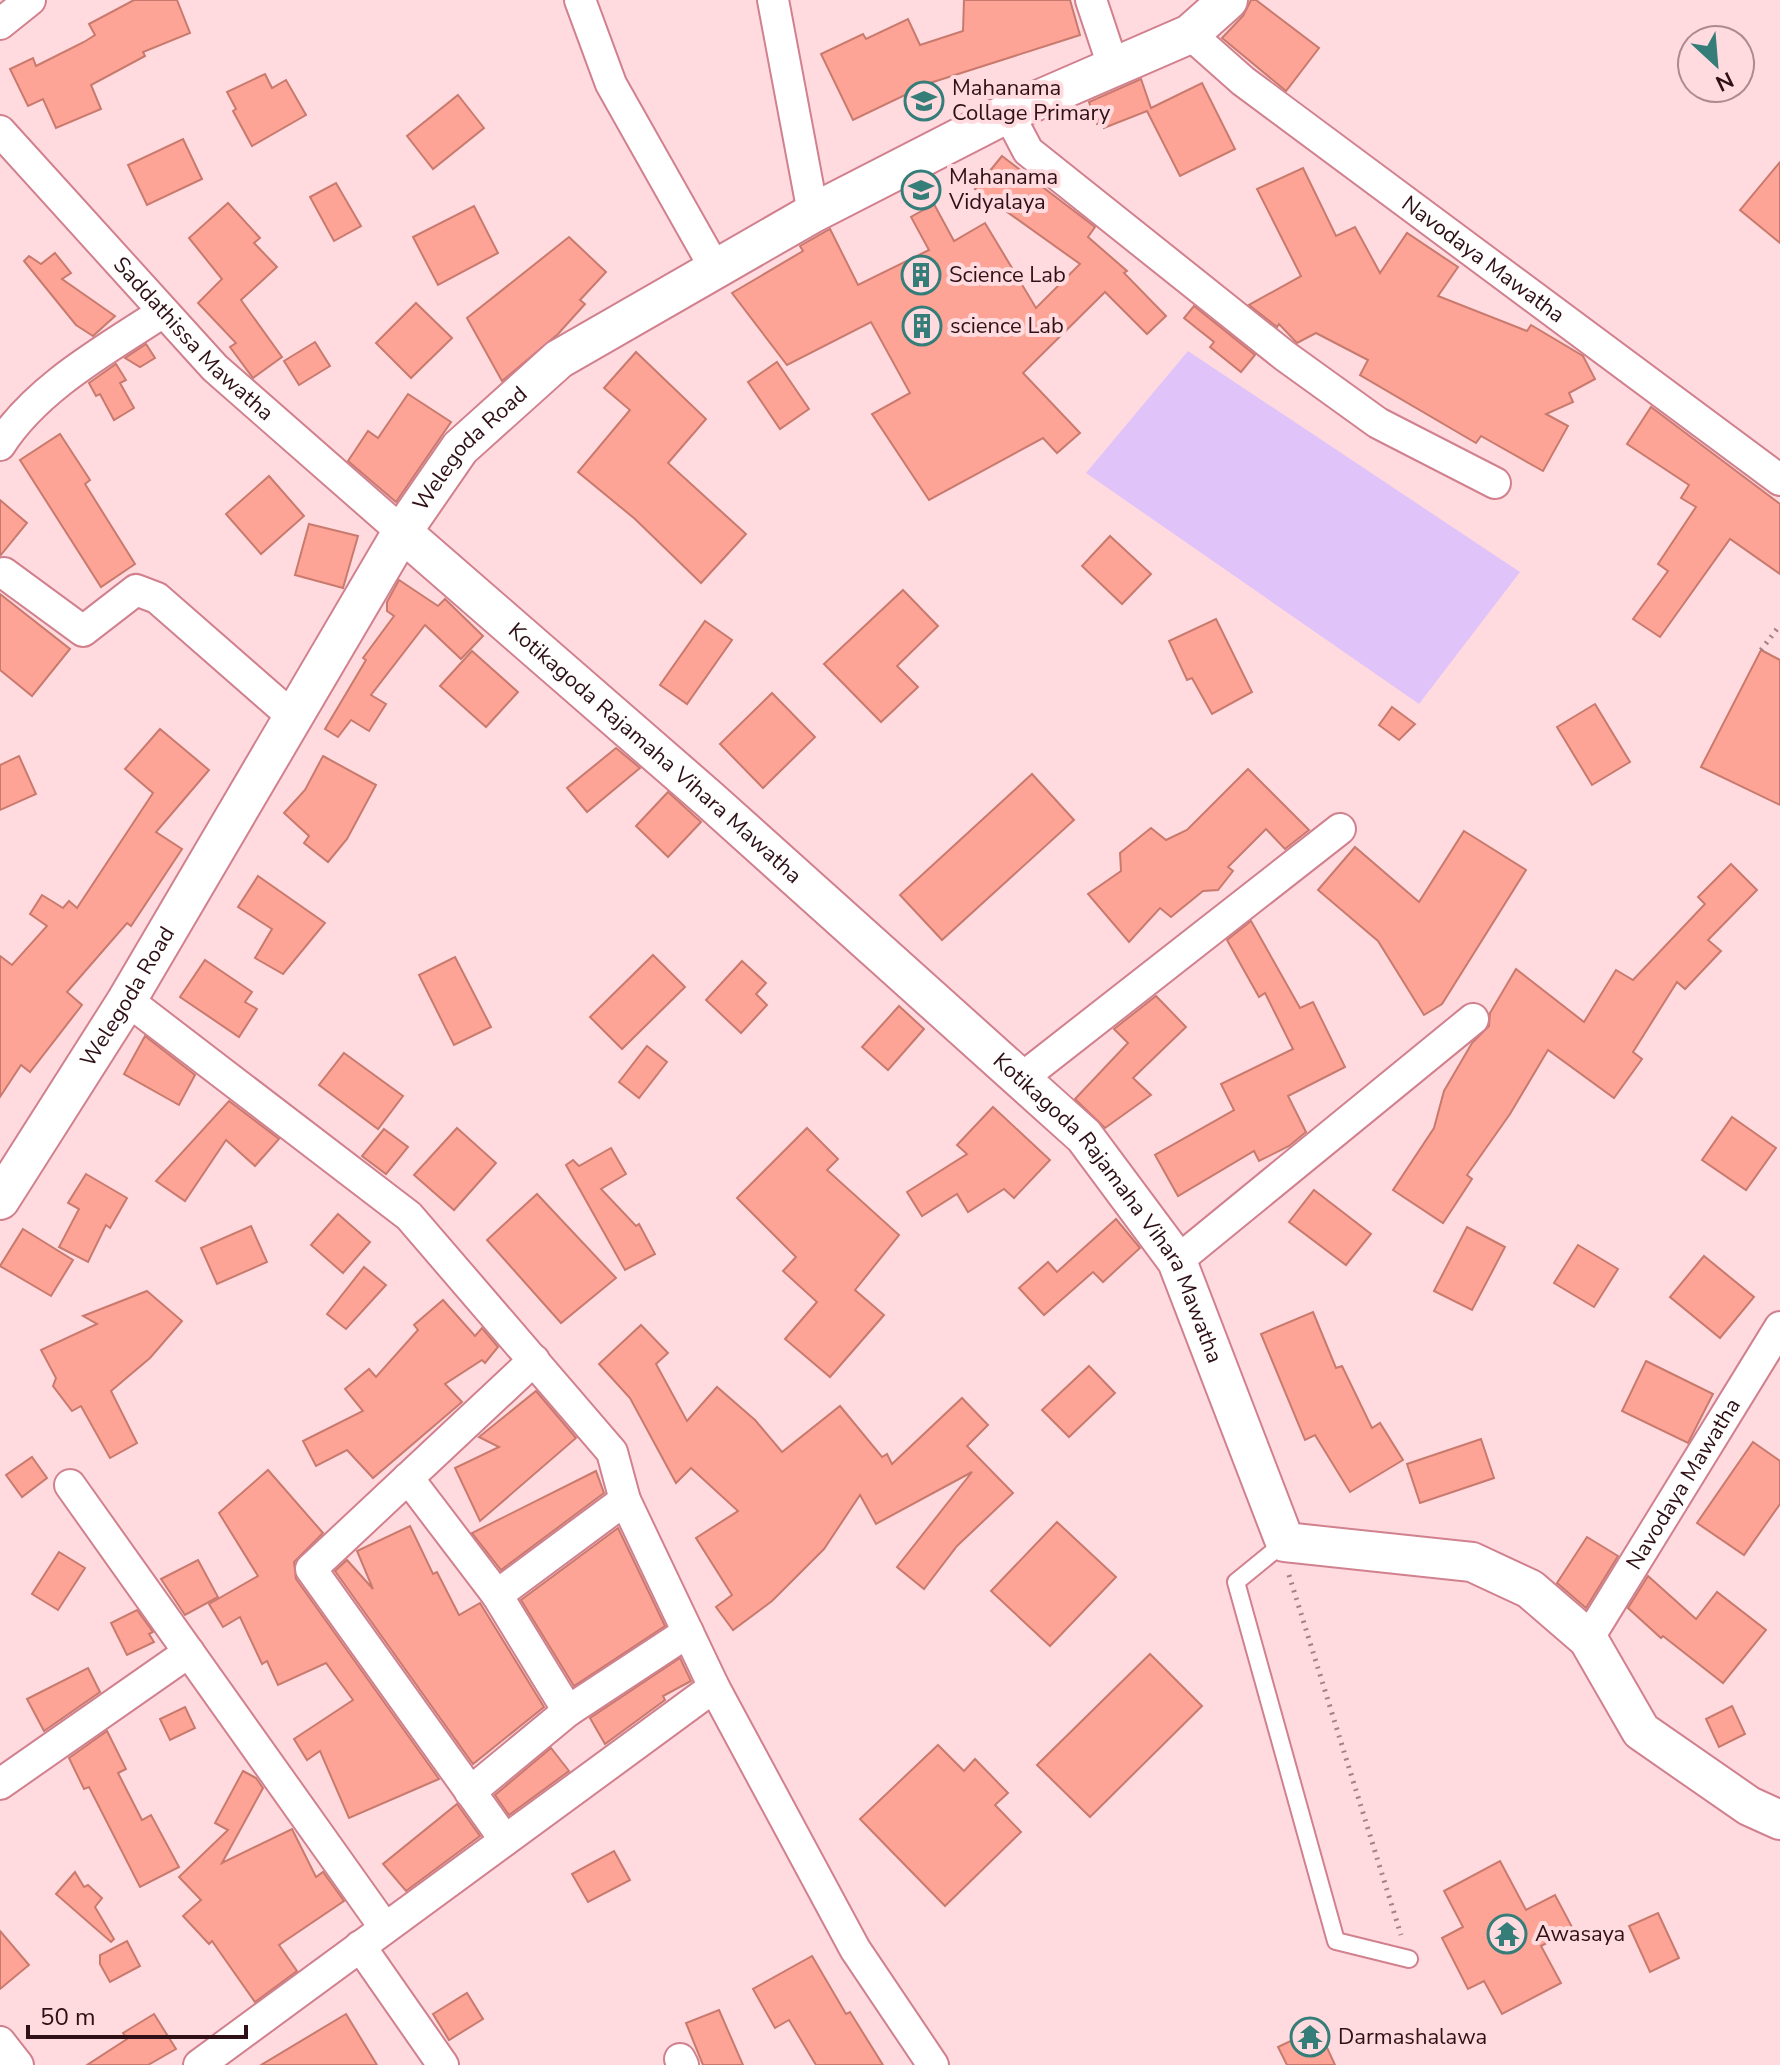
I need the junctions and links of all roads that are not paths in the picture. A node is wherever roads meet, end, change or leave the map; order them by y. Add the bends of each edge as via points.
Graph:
1 (30, 0) edge
2 (580, 0) edge
3 (773, 0) edge
4 (1091, 0) edge
5 (1228, 0) edge
6 (0, 24) edge
7 (1190, 34) junction
8 (1114, 69) junction
9 (1008, 113) junction
10 (0, 131) edge
11 (813, 213) junction
12 (716, 270) junction
13 (163, 312) junction
14 (0, 445) edge
15 (1780, 480) edge
16 (1495, 483) dead end
17 (402, 532) junction
18 (4, 573) dead end
19 (293, 717) junction
20 (1340, 829) dead end
21 (127, 1000) junction
22 (1473, 1019) dead end
23 (1022, 1078) junction
24 (4, 1185) edge
25 (1177, 1261) junction
26 (1780, 1327) edge
27 (534, 1360) junction
28 (408, 1478) junction
29 (70, 1485) dead end
30 (625, 1500) junction
31 (1285, 1542) junction
32 (497, 1595) junction
33 (688, 1632) junction
34 (1588, 1639) junction
35 (189, 1652) junction
36 (714, 1687) junction
37 (568, 1711) junction
38 (0, 1784) edge
39 (470, 1792) junction
40 (1780, 1820) edge
41 (505, 1840) junction
42 (385, 1928) junction
43 (360, 1946) junction
44 (1409, 1959) road end
45 (0, 2042) edge
46 (207, 2062) edge
47 (18, 2065) edge
48 (443, 2065) edge
49 (933, 2065) edge

1 - 6 street
2 - 12 street via 611,84
3 - 11 street
4 - 8 street
5 - 7 street, Welegoda Road
7 - 8 street, Welegoda Road
7 - 15 street, Navodaya Mawatha via 1243,81
8 - 9 street, Welegoda Road
9 - 11 street, Welegoda Road
9 - 16 street via 1028,151 1285,356 1378,423
10 - 13 street, Saddathissa Mawatha
11 - 12 street, Welegoda Road
12 - 17 street, Welegoda Road via 559,359 460,448
13 - 14 street via 84,364 12,426
13 - 17 street, Saddathissa Mawatha via 215,368
17 - 19 street, Welegoda Road
17 - 23 street, Kotikagoda Rajamaha Vihara Mawatha
18 - 19 street via 83,631 136,590 157,598
19 - 21 street, Welegoda Road
20 - 23 street
21 - 24 street, Welegoda Road
21 - 27 street via 409,1216
22 - 25 street
23 - 25 street, Kotikagoda Rajamaha Vihara Mawatha via 1084,1136
25 - 31 street, Kotikagoda Rajamaha Vihara Mawatha
26 - 34 street, Navodaya Mawatha
27 - 28 street
27 - 30 street via 612,1452
28 - 32 street
28 - 39 street via 311,1569
29 - 35 street
30 - 32 street
30 - 33 street
31 - 34 street via 1472,1562 1530,1589
31 - 44 lane via 1236,1582 1336,1941
32 - 37 street
33 - 36 street
33 - 37 street
34 - 40 street via 1641,1731 1749,1806
35 - 38 street
35 - 42 street
36 - 41 street
36 - 49 street via 855,1949
37 - 39 street
39 - 41 street
41 - 42 street
42 - 43 street
43 - 46 street
43 - 48 street
45 - 47 street

